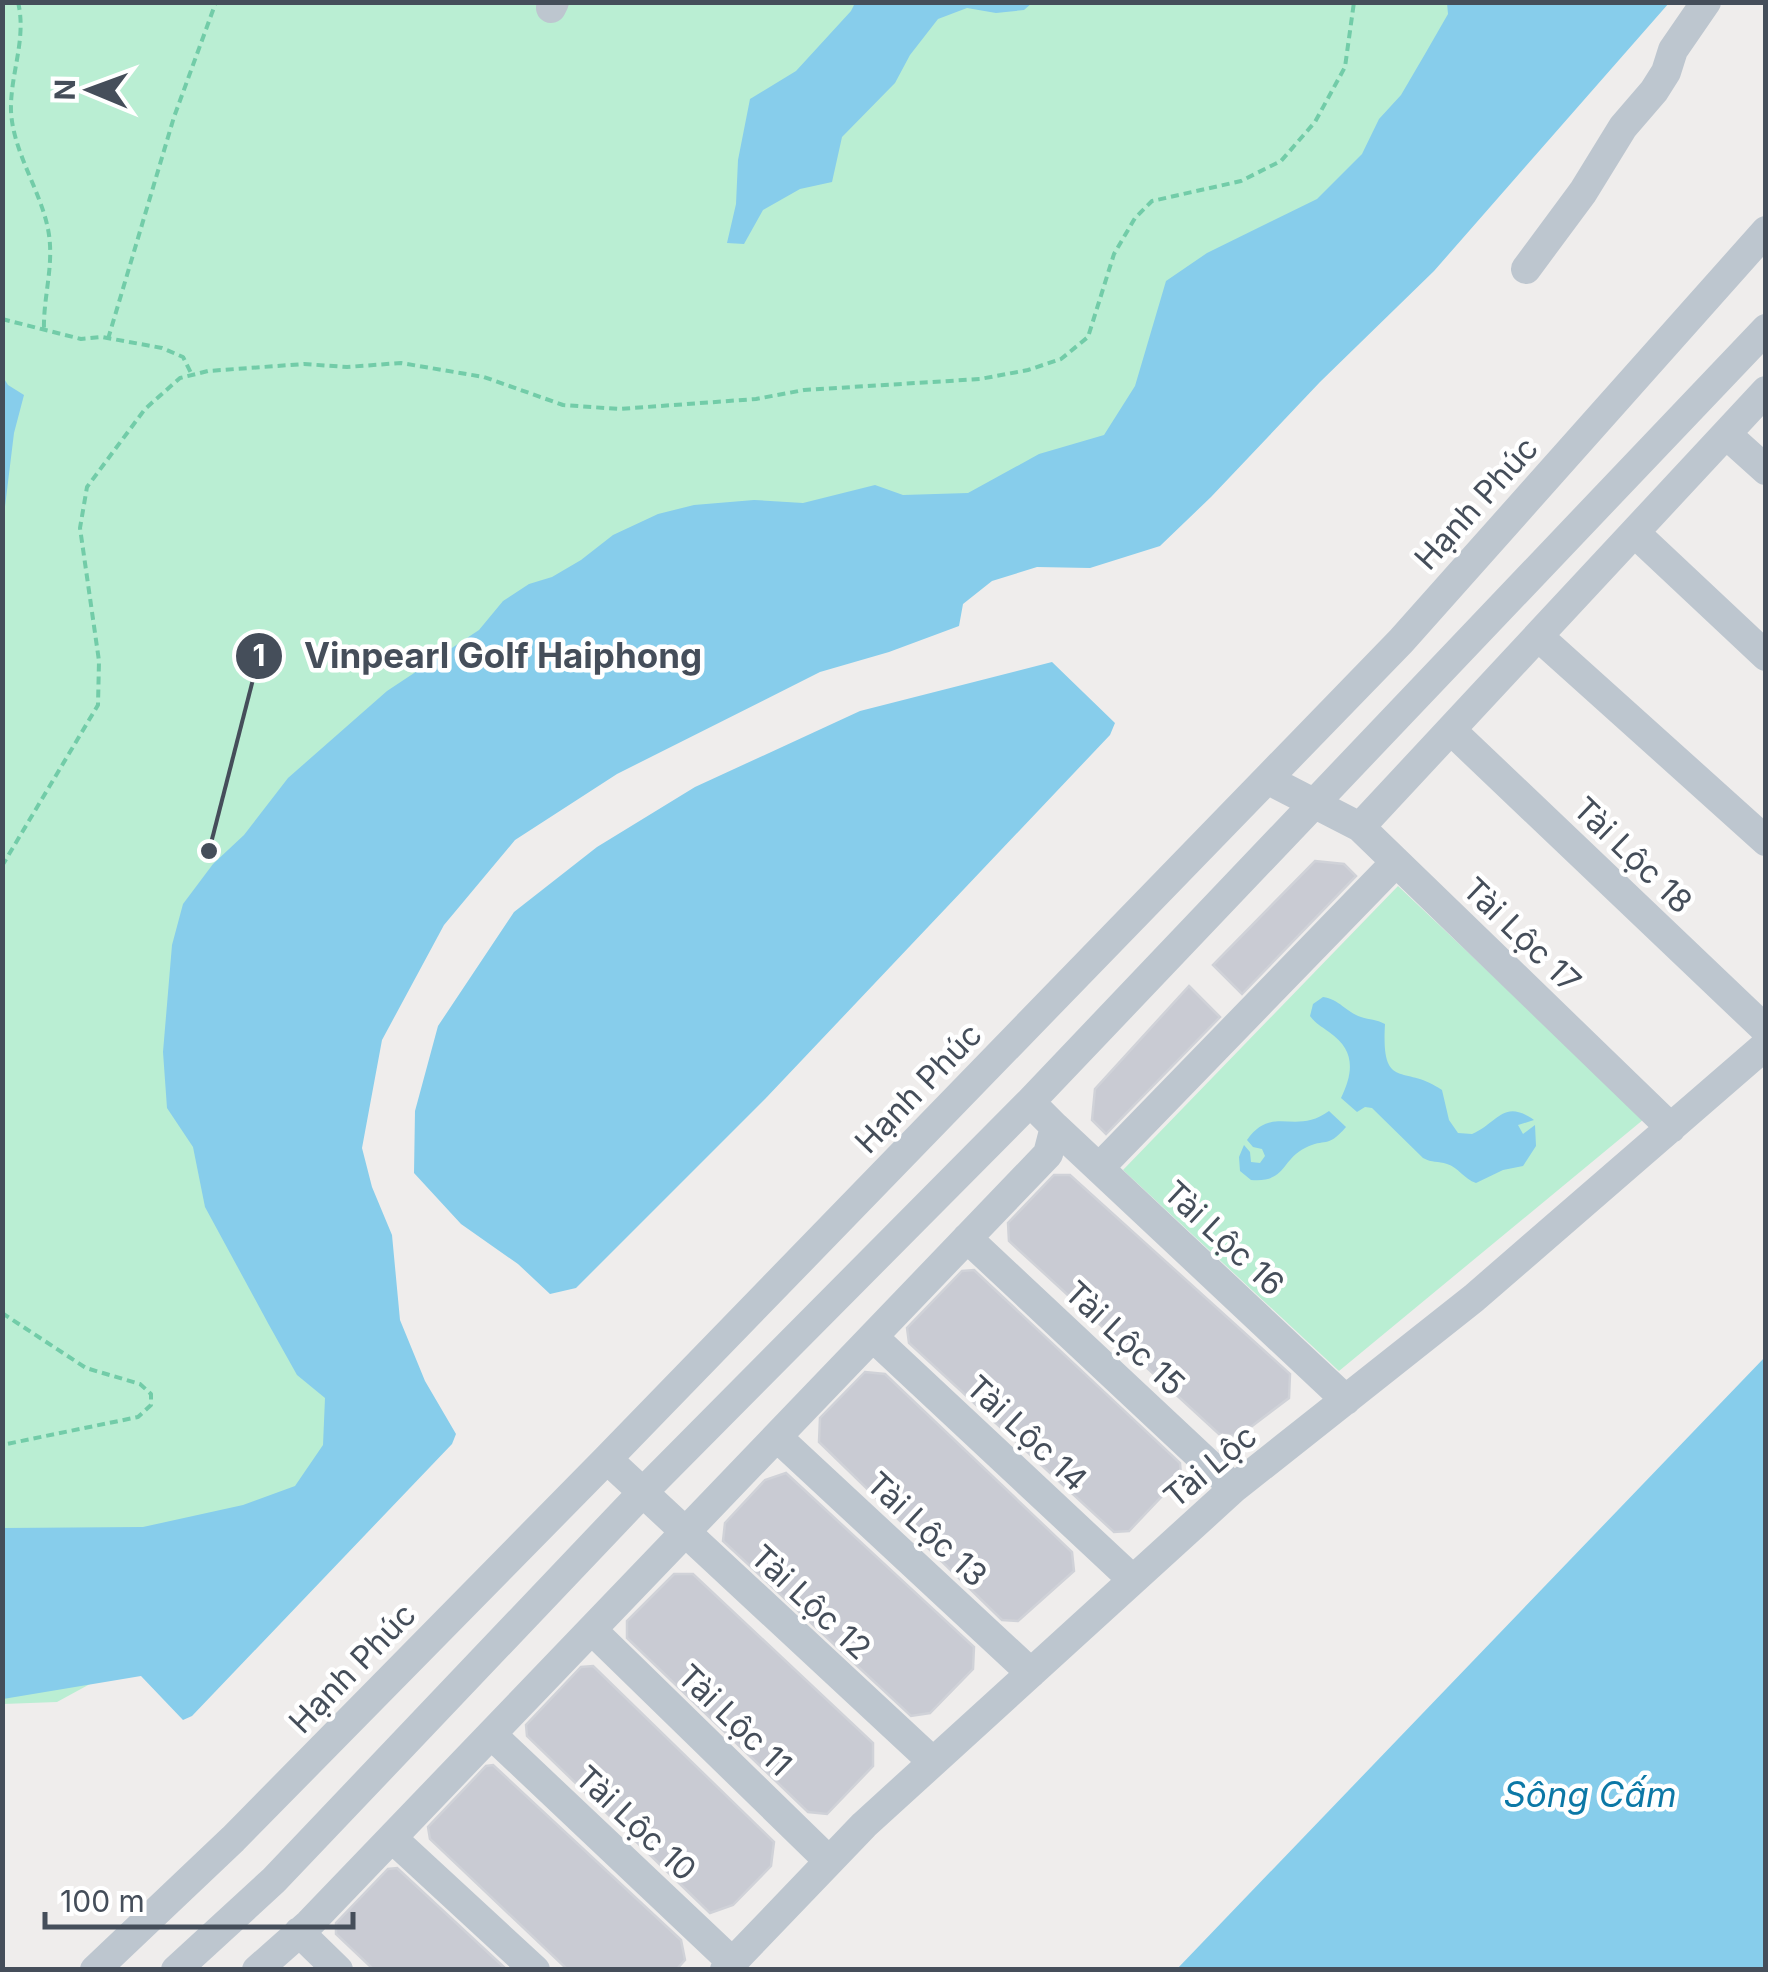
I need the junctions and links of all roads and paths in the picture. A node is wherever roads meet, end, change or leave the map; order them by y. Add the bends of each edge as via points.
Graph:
1 (18, 2) edge
2 (216, 2) edge
3 (1354, 2) edge
4 (1706, 2) edge
5 (1766, 231) edge
6 (1526, 269) dead end
7 (2, 319) edge
8 (44, 330) junction
9 (1766, 330) edge
10 (108, 339) junction
11 (192, 376) junction
12 (1766, 391) edge
13 (1726, 434) junction
14 (1766, 470) edge
15 (1635, 534) junction
16 (1539, 637) junction
17 (1766, 656) edge
18 (1452, 732) junction
19 (1266, 779) junction
20 (1315, 804) junction
21 (1360, 827) junction
22 (1766, 841) edge
23 (1396, 862) junction
24 (2, 866) edge
25 (1766, 1030) edge
26 (1766, 1045) edge
27 (1030, 1102) junction
28 (1055, 1127) junction
29 (1671, 1128) junction
30 (1099, 1168) junction
31 (967, 1238) junction
32 (2, 1313) edge
33 (873, 1337) junction
34 (1346, 1400) junction
35 (777, 1437) junction
36 (2, 1444) edge
37 (607, 1459) junction
38 (1234, 1488) junction
39 (643, 1492) junction
40 (685, 1533) junction
41 (1133, 1580) junction
42 (592, 1630) junction
43 (1030, 1673) junction
44 (492, 1734) junction
45 (932, 1762) junction
46 (392, 1838) junction
47 (829, 1861) junction
48 (299, 1932) junction
49 (130, 1958) edge
50 (728, 1966) edge
51 (95, 1970) edge
52 (176, 1970) edge
53 (257, 1970) edge
54 (338, 1970) edge
55 (535, 1970) edge

1 - 8 path via 11,115 49,232
2 - 10 path via 179,100
3 - 11 path via 1345,67 1315,122 1281,161 1240,182 1152,201 1114,254 1088,336 1061,358 1028,370 619,409 564,405 484,377 401,363 304,364
4 - 6 street via 1654,91
5 - 19 street, Hạnh Phúc via 1400,641
7 - 8 path
8 - 10 path
9 - 20 street
10 - 11 path via 183,357
11 - 24 path via 180,378 145,408 87,487 80,528 99,661 98,705
12 - 13 street
13 - 14 street
13 - 15 street
15 - 16 street
15 - 17 street
16 - 18 street
16 - 22 street
18 - 21 street
18 - 25 street, Tài Lộc 18
19 - 20 street, Tài Lộc 17
19 - 37 street, Hạnh Phúc
20 - 21 street, Tài Lộc 17
20 - 27 street
21 - 23 street, Tài Lộc 17
23 - 29 street, Tài Lộc 17
23 - 30 street
26 - 29 street, Tài Lộc
27 - 28 street, Tài Lộc 16
27 - 39 street
28 - 30 street, Tài Lộc 16
28 - 31 street via 1048,1154
29 - 34 street, Tài Lộc
30 - 34 street, Tài Lộc 16
31 - 33 street
31 - 38 street, Tài Lộc 15
32 - 36 path via 86,1368 140,1384 151,1394 151,1405 138,1417
33 - 35 street
33 - 41 street, Tài Lộc 14
34 - 38 street, Tài Lộc
35 - 40 street
35 - 43 street, Tài Lộc 13
37 - 39 street, Tài Lộc 12
37 - 49 street, Hạnh Phúc via 234,1839
38 - 41 street, Tài Lộc
39 - 40 street, Tài Lộc 12
39 - 52 street via 274,1880
40 - 42 street
40 - 45 street, Tài Lộc 12
41 - 43 street, Tài Lộc
42 - 44 street
42 - 47 street, Tài Lộc 11
43 - 45 street, Tài Lộc
44 - 46 street
44 - 50 street, Tài Lộc 10
45 - 47 street, Tài Lộc
46 - 48 street
46 - 55 street
47 - 50 street, Tài Lộc
48 - 53 street
48 - 54 street
49 - 51 street, Hạnh Phúc

